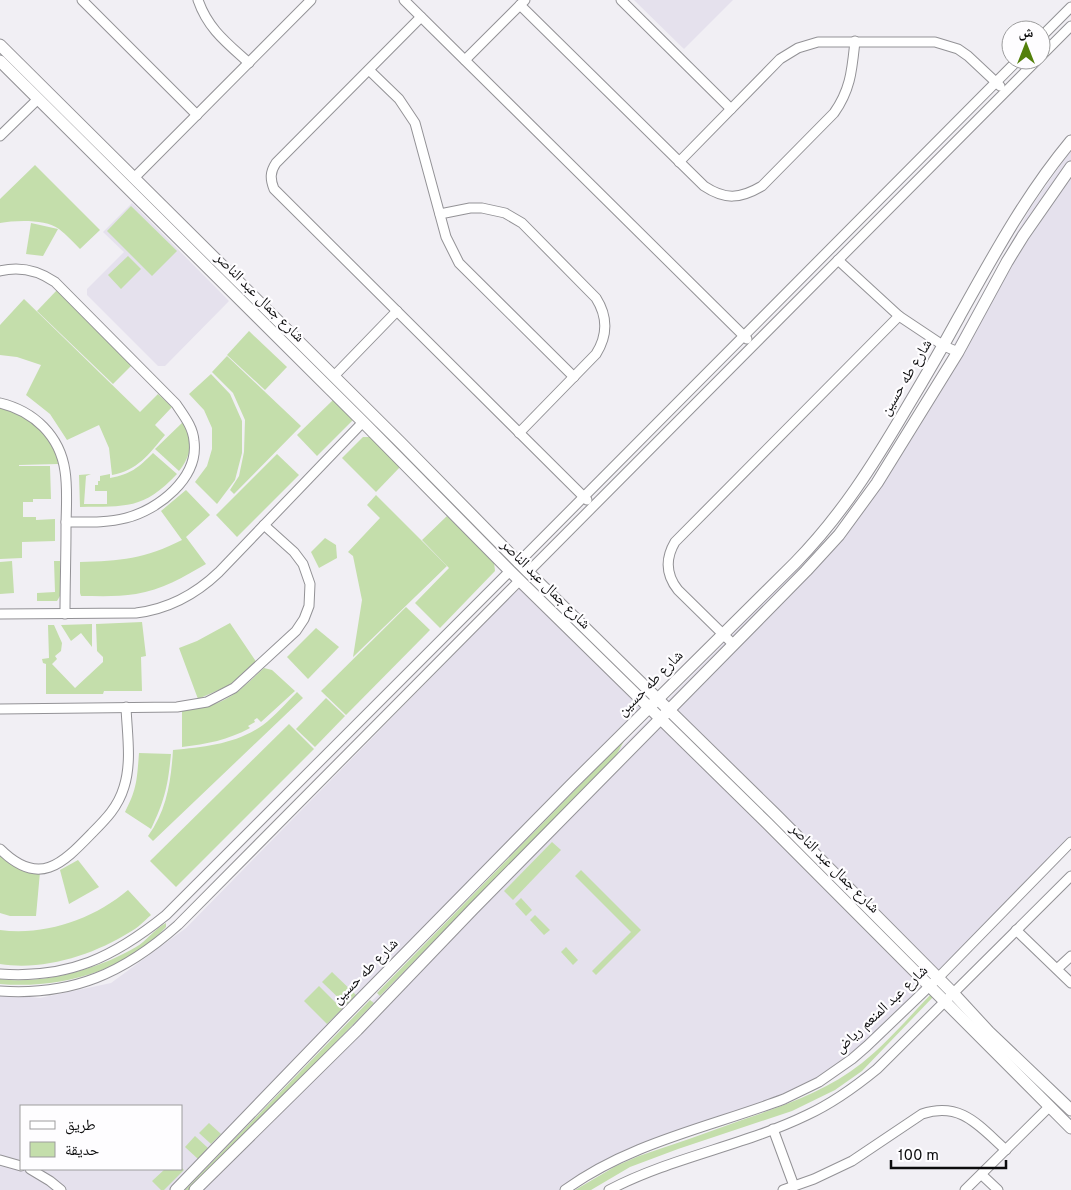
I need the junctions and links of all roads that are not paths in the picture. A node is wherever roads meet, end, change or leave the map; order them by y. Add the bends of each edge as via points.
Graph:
1 (82, 0) edge
2 (198, 0) edge
3 (311, 0) edge
4 (404, 0) edge
5 (621, 0) edge
6 (522, 2) edge
7 (1071, 7) edge
8 (421, 17) junction
9 (1071, 26) edge
10 (1051, 27) edge
11 (855, 41) junction
12 (0, 45) edge
13 (1051, 46) edge
14 (465, 60) junction
15 (0, 61) edge
16 (248, 63) junction
17 (369, 70) junction
18 (1008, 70) edge
19 (1027, 70) edge
20 (996, 82) junction
21 (1006, 91) junction
22 (38, 99) junction
23 (731, 109) junction
24 (197, 115) junction
25 (0, 136) edge
26 (1071, 141) edge
27 (680, 162) junction
28 (1071, 167) edge
29 (134, 178) junction
30 (440, 214) junction
31 (838, 260) junction
32 (0, 271) edge
33 (397, 312) junction
34 (899, 316) junction
35 (743, 335) junction
36 (752, 345) junction
37 (944, 346) junction
38 (958, 352) junction
39 (334, 376) junction
40 (574, 377) junction
41 (0, 403) edge
42 (363, 422) junction
43 (519, 433) junction
44 (430, 473) junction
45 (421, 481) junction
46 (443, 486) junction
47 (434, 494) junction
48 (583, 496) junction
49 (593, 506) junction
50 (66, 522) junction
51 (264, 525) junction
52 (518, 563) junction
53 (510, 572) junction
54 (528, 572) junction
55 (519, 580) junction
56 (0, 614) edge
57 (65, 614) junction
58 (723, 635) junction
59 (733, 644) junction
60 (610, 653) junction
61 (602, 662) junction
62 (657, 700) junction
63 (126, 708) junction
64 (648, 708) junction
65 (0, 709) edge
66 (664, 715) junction
67 (1071, 842) edge
68 (0, 850) edge
69 (1071, 876) edge
70 (166, 915) junction
71 (178, 925) junction
72 (1016, 930) junction
73 (1071, 956) edge
74 (1057, 969) junction
75 (0, 974) edge
76 (933, 982) junction
77 (1071, 983) edge
78 (0, 992) edge
79 (365, 995) junction
80 (948, 997) junction
81 (378, 1007) junction
82 (1049, 1106) junction
83 (1071, 1110) edge
84 (1071, 1128) edge
85 (773, 1129) junction
86 (1006, 1150) junction
87 (0, 1160) edge
88 (20, 1166) edge
89 (32, 1170) edge
90 (982, 1174) junction
91 (794, 1186) junction
92 (61, 1190) edge
93 (176, 1190) edge
94 (195, 1190) edge
95 (565, 1190) edge
96 (609, 1190) edge
97 (783, 1190) edge
98 (965, 1190) edge
99 (998, 1190) edge

1 - 24 street
2 - 16 street via 214,30
3 - 16 street
4 - 8 street
5 - 23 street
6 - 14 street
6 - 27 street
7 - 10 street
8 - 14 street
8 - 17 street
9 - 13 street
11 - 20 street via 947,44 968,56
11 - 23 street via 818,42 798,48 780,59
11 - 27 street via 850,81 842,102 762,186 739,196 714,193
12 - 29 main road, شارع جمال عبد الناصر
14 - 35 street
15 - 22 main road, شارع جمال عبد الناصر
16 - 24 street
17 - 30 street via 399,99 415,123
17 - 33 street via 276,163 271,183
18 - 20 street
19 - 21 street
20 - 21 street
20 - 35 street
21 - 31 street
22 - 25 street
22 - 42 main road, شارع جمال عبد الناصر
23 - 27 street
24 - 29 street
26 - 37 main road, شارع طه حسين via 1014,219
28 - 38 main road, شارع طه حسين via 1011,255
29 - 39 main road, شارع جمال عبد الناصر
30 - 40 street via 450,246 465,270
30 - 40 street via 470,208 505,213 522,223 596,298 604,316 605,336 596,354
31 - 34 street
31 - 36 street
32 - 50 street via 27,270 56,282 176,404 193,434 194,456 187,475 150,509 117,520
33 - 39 street
33 - 43 street
34 - 37 street
34 - 58 street via 675,542 668,558 672,584
35 - 36 street
35 - 48 street
36 - 49 street
37 - 38 street
37 - 58 main road, شارع طه حسين via 838,515
38 - 59 main road, شارع طه حسين via 877,483 849,522
39 - 44 main road, شارع جمال عبد الناصر
40 - 43 street
41 - 50 street via 28,414 54,441 65,473
42 - 45 main road, شارع جمال عبد الناصر
42 - 51 street
43 - 48 street
44 - 45 main road
44 - 46 main road, شارع جمال عبد الناصر
45 - 47 main road, شارع جمال عبد الناصر
46 - 47 main road
46 - 52 main road, شارع جمال عبد الناصر
47 - 53 main road, شارع جمال عبد الناصر
48 - 49 street
48 - 52 street
49 - 54 street
50 - 57 street
51 - 57 street via 210,581 179,601 136,613
51 - 63 street via 294,552 306,570 310,599 300,625 242,682 217,698 187,706
52 - 54 main road, شارع جمال عبد الناصر
53 - 55 main road, شارع جمال عبد الناصر
53 - 70 street
54 - 60 main road, شارع جمال عبد الناصر
55 - 61 main road, شارع جمال عبد الناصر
55 - 71 street
56 - 57 street
58 - 59 street
58 - 62 main road, شارع طه حسين
59 - 66 main road, شارع طه حسين
60 - 61 main road
60 - 62 main road, شارع جمال عبد الناصر
61 - 64 main road, شارع جمال عبد الناصر
62 - 64 main road, شارع طه حسين
62 - 66 main road, شارع جمال عبد الناصر
63 - 65 street
63 - 68 street via 127,772 124,789 111,814 67,859 49,867 23,866
64 - 66 main road, شارع جمال عبد الناصر
64 - 79 main road, شارع طه حسين
66 - 76 main road, شارع جمال عبد الناصر
66 - 81 main road, شارع طه حسين
67 - 76 street, شارع عبد المنعم رياض
69 - 72 street
70 - 71 street
70 - 75 street via 121,948 96,960 43,974
71 - 78 street via 129,963 102,976 50,991
72 - 74 street
72 - 80 street
73 - 74 street
74 - 77 street
76 - 80 main road, شارع جمال عبد الناصر
76 - 95 street, شارع عبد المنعم رياض via 867,1046 819,1082 784,1099 624,1155
79 - 81 main road
79 - 93 main road, شارع طه حسين
80 - 82 main road, شارع جمال عبد الناصر
80 - 83 main road, شارع جمال عبد الناصر
80 - 85 street via 857,1085 820,1108
81 - 94 main road, شارع طه حسين
82 - 84 main road, شارع جمال عبد الناصر
82 - 86 street
85 - 91 street
85 - 96 street via 650,1172
86 - 90 street
86 - 91 street via 964,1114 932,1111 917,1117 852,1161
87 - 88 street
89 - 92 street
90 - 98 street
90 - 99 street
91 - 97 street

